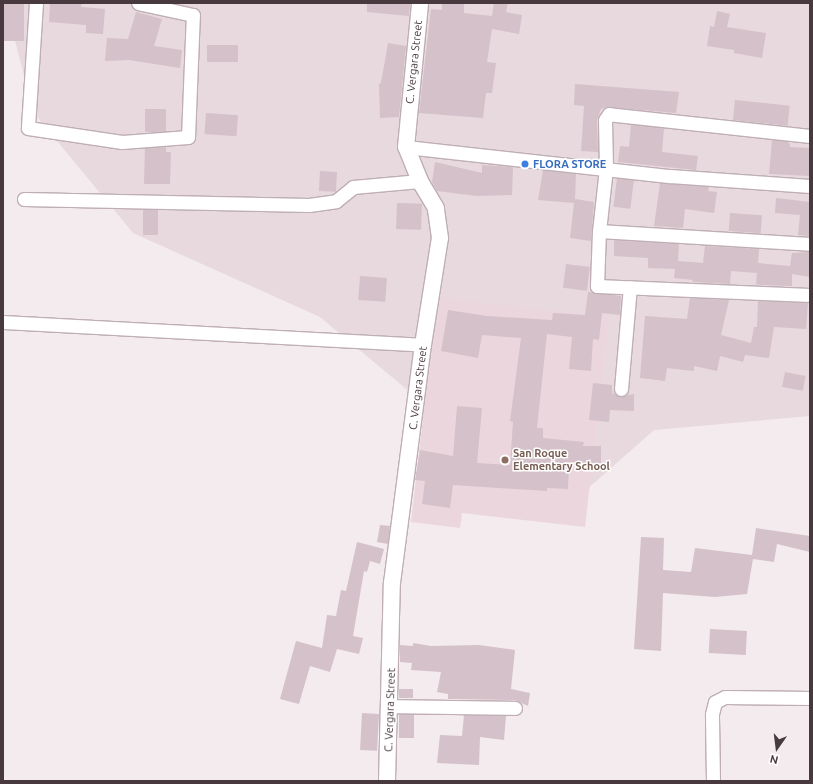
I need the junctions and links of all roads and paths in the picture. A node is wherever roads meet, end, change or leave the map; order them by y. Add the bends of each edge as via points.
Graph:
1 (36, 3) edge
2 (138, 3) edge
3 (420, 3) edge
4 (810, 136) edge
5 (406, 147) junction
6 (606, 168) junction
7 (420, 181) junction
8 (810, 186) edge
9 (24, 199) dead end
10 (599, 232) junction
11 (810, 244) edge
12 (630, 287) junction
13 (810, 294) edge
14 (3, 322) edge
15 (423, 345) junction
16 (621, 389) dead end
17 (810, 698) edge
18 (390, 706) junction
19 (515, 708) dead end
20 (387, 781) edge
21 (713, 781) edge

1 - 2 street via 28,128 122,142 188,137 193,15
3 - 5 street, C. Vergara Street
4 - 6 street via 609,114 605,120
5 - 6 street
5 - 7 street, C. Vergara Street
6 - 8 street
6 - 10 street
7 - 9 street via 353,187 336,201 309,205
7 - 15 street, C. Vergara Street via 436,208 440,238
10 - 11 street
10 - 12 street via 597,286
12 - 13 street
12 - 16 street
14 - 15 street
15 - 18 street, C. Vergara Street via 392,583
17 - 21 street via 725,697 715,702 712,714
18 - 19 street
18 - 20 street, C. Vergara Street

